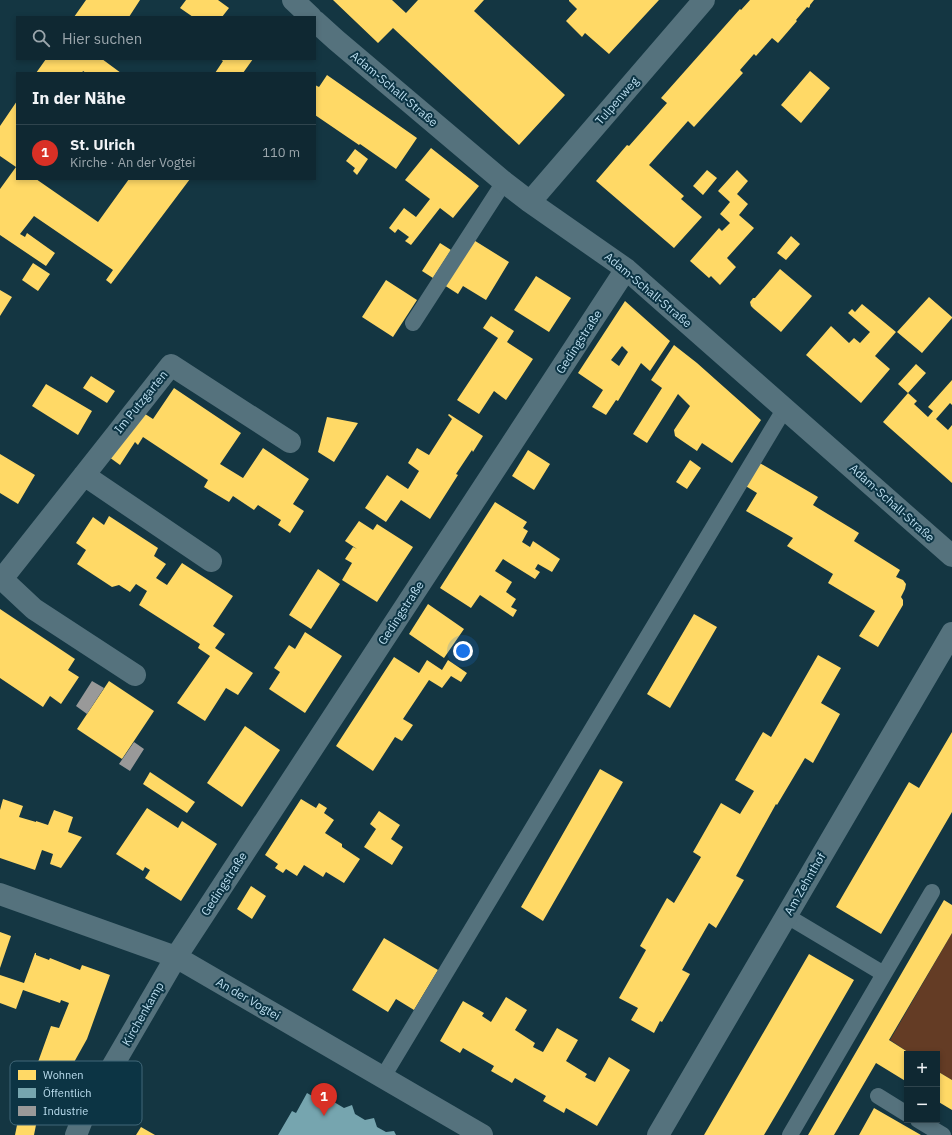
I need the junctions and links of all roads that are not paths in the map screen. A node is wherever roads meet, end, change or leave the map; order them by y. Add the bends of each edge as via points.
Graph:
1 (293, 0) edge
2 (704, 0) edge
3 (310, 16) edge
4 (316, 22) edge
5 (504, 182) junction
6 (530, 202) junction
7 (626, 269) junction
8 (413, 323) dead end
9 (785, 408) junction
10 (290, 442) dead end
11 (84, 475) junction
12 (952, 556) edge
13 (211, 561) dead end
14 (1, 579) edge
15 (952, 633) edge
16 (135, 675) dead end
17 (932, 892) dead end
18 (0, 894) edge
19 (787, 916) junction
20 (176, 957) junction
21 (884, 974) junction
22 (115, 1061) edge
23 (383, 1077) junction
24 (878, 1096) dead end
25 (904, 1112) edge
26 (923, 1123) edge
27 (80, 1125) edge
28 (76, 1135) edge
29 (482, 1135) edge
30 (658, 1135) edge
31 (790, 1135) edge
32 (943, 1135) edge

1 - 3 street
2 - 6 street, Tulpenweg
4 - 5 street, Adam-Schall-Straße
5 - 6 street, Adam-Schall-Straße
5 - 8 lane
6 - 7 street, Adam-Schall-Straße
7 - 9 street, Adam-Schall-Straße
7 - 20 street, Gedingstraße
9 - 12 street, Adam-Schall-Straße
9 - 23 lane
10 - 11 street, Im Putzgarten via 171,365
11 - 13 street
11 - 14 street, Im Putzgarten
14 - 16 street, Im Putzgarten via 34,609
15 - 19 street, Am Zehnthof
17 - 21 lane
18 - 20 street, An der Vogtei
19 - 21 lane
19 - 30 street, Am Zehnthof
20 - 22 street, Kirchenkamp
20 - 23 street, An der Vogtei
21 - 31 lane
23 - 29 street, An der Vogtei
24 - 25 lane
26 - 32 lane
27 - 28 street, Kirchenkamp

